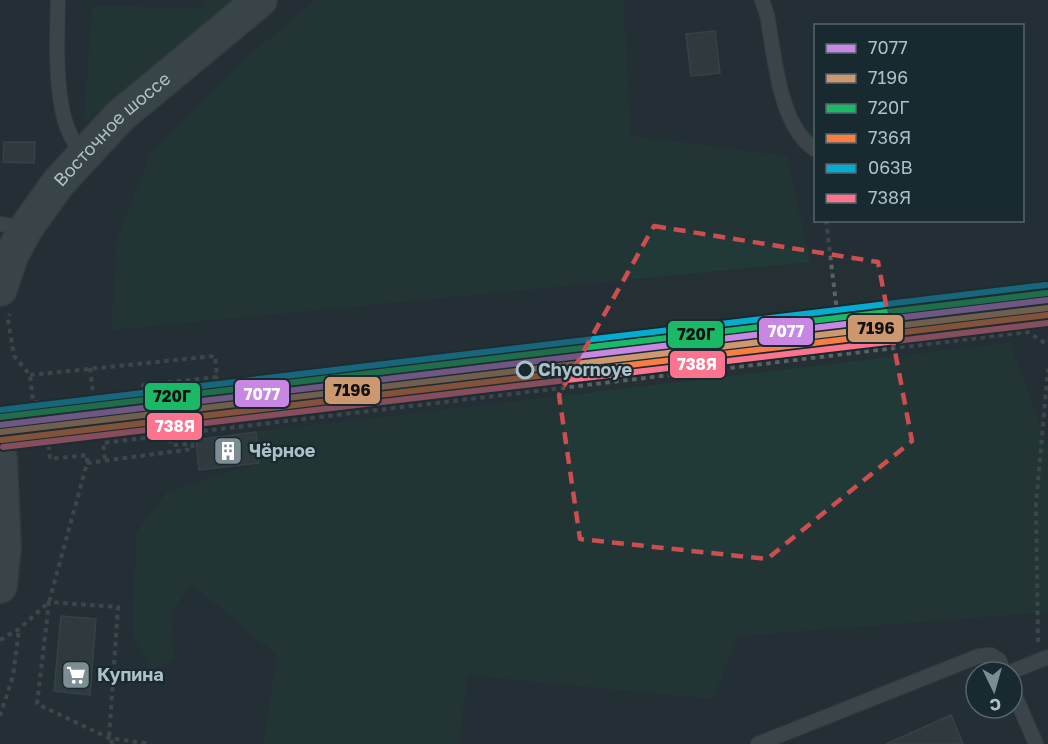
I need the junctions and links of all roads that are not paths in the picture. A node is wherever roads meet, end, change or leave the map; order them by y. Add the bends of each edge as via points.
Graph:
1 (58, 0) edge
2 (260, 0) edge
3 (762, 0) edge
4 (814, 149) edge
5 (83, 157) junction
6 (13, 226) edge
7 (6, 299) edge
8 (0, 458) edge
9 (0, 586) edge
10 (1044, 659) edge
11 (969, 660) edge
12 (999, 660) edge
13 (964, 662) edge
14 (1024, 667) edge
15 (1024, 716) edge
16 (758, 744) edge
17 (1036, 744) edge

1 - 5 lane via 64,120
2 - 5 main road, Восточное шоссе via 120,116
3 - 4 lane via 785,111
5 - 6 main road, Восточное шоссе
6 - 7 main road, Восточное шоссе
8 - 9 main road via 4,546
10 - 14 lane
11 - 12 lane via 991,655
13 - 16 lane
15 - 17 lane

